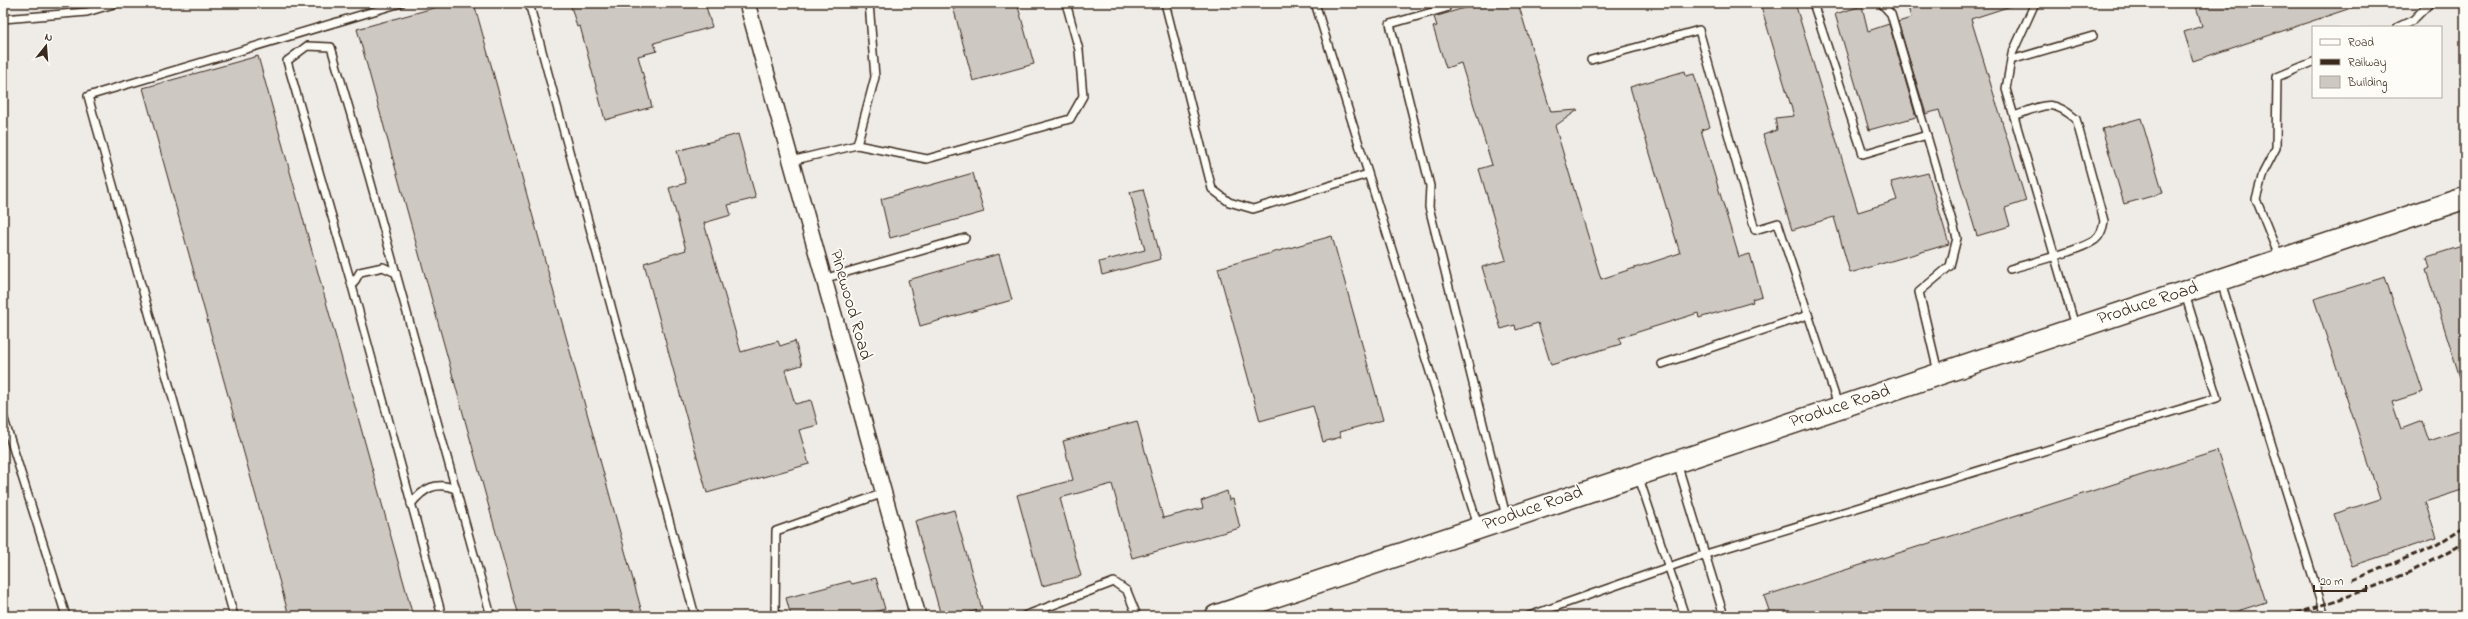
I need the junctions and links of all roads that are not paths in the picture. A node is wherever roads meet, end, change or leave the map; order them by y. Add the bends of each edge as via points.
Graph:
1 (117, 3) edge
2 (401, 3) edge
3 (529, 3) edge
4 (747, 3) edge
5 (869, 3) edge
6 (1066, 3) edge
7 (1165, 3) edge
8 (1315, 3) edge
9 (1813, 3) edge
10 (1881, 3) edge
11 (2035, 3) edge
12 (2430, 3) edge
13 (1446, 8) dead end
14 (3, 20) edge
15 (2400, 26) edge
16 (303, 33) junction
17 (2093, 36) dead end
18 (307, 46) junction
19 (1591, 60) dead end
20 (2011, 60) junction
21 (2312, 62) edge
22 (2014, 116) junction
23 (1927, 135) junction
24 (857, 145) junction
25 (791, 161) junction
26 (1368, 174) junction
27 (2465, 198) edge
28 (965, 238) dead end
29 (2055, 256) junction
30 (2281, 259) junction
31 (2010, 269) dead end
32 (396, 272) junction
33 (823, 279) junction
34 (2221, 280) junction
35 (352, 286) junction
36 (2184, 292) junction
37 (1808, 314) junction
38 (2076, 328) junction
39 (1662, 364) dead end
40 (1939, 374) junction
41 (1839, 407) junction
42 (3, 416) edge
43 (1676, 460) junction
44 (1637, 473) junction
45 (456, 489) junction
46 (884, 493) junction
47 (411, 504) junction
48 (1507, 518) junction
49 (1479, 528) junction
50 (1706, 554) junction
51 (1668, 567) junction
52 (1041, 613) edge
53 (66, 616) edge
54 (234, 616) edge
55 (442, 616) edge
56 (491, 616) edge
57 (695, 616) edge
58 (775, 616) edge
59 (918, 616) edge
60 (1024, 616) edge
61 (1136, 616) edge
62 (1216, 616) edge
63 (1529, 616) edge
64 (1685, 616) edge
65 (1724, 616) edge
66 (2325, 616) edge

1 - 14 lane via 87,12
2 - 16 lane
3 - 57 lane
4 - 25 street, Pinewood Road
5 - 24 lane via 875,77
6 - 24 lane via 1079,50 1083,96 1070,120 927,159
7 - 26 lane via 1212,189 1229,202 1253,209
8 - 26 lane
9 - 23 lane via 1863,154
10 - 23 lane via 1891,14
11 - 20 lane via 2021,30
12 - 15 lane via 2413,20
13 - 48 lane via 1390,24 1430,186 1429,207
16 - 18 lane
16 - 54 lane via 88,96
17 - 20 lane
18 - 32 lane via 331,47
18 - 35 lane via 287,61
19 - 37 lane via 1699,30 1755,230 1778,223
20 - 22 lane via 2006,89
21 - 30 lane via 2277,77 2276,148 2263,173 2256,199
22 - 29 lane
22 - 29 lane via 2050,104 2063,109 2076,119 2104,221 2102,233 2094,240
23 - 40 lane via 1957,238 1950,266 1919,292
24 - 25 lane
25 - 33 street, Pinewood Road
26 - 49 lane
27 - 30 street, Produce Road
28 - 33 lane
29 - 31 lane
29 - 38 lane
30 - 34 street, Produce Road
32 - 35 lane via 383,268 360,272
32 - 45 lane
33 - 46 street, Pinewood Road
34 - 36 street, Produce Road
34 - 66 lane
35 - 47 lane
36 - 38 street, Produce Road
36 - 50 lane via 2217,398
37 - 39 lane
37 - 41 lane
38 - 40 street, Produce Road
40 - 41 street, Produce Road
41 - 43 street, Produce Road
42 - 53 lane
43 - 44 street, Produce Road
43 - 50 lane
44 - 48 street, Produce Road
44 - 51 lane
45 - 47 lane via 444,485 422,491
45 - 56 lane
46 - 58 lane via 776,531
46 - 59 street, Pinewood Road
47 - 55 lane
48 - 49 street, Produce Road
49 - 62 street, Produce Road
50 - 51 lane
50 - 65 lane
51 - 63 lane
51 - 64 lane
52 - 60 lane
52 - 61 lane via 1114,582 1127,590

